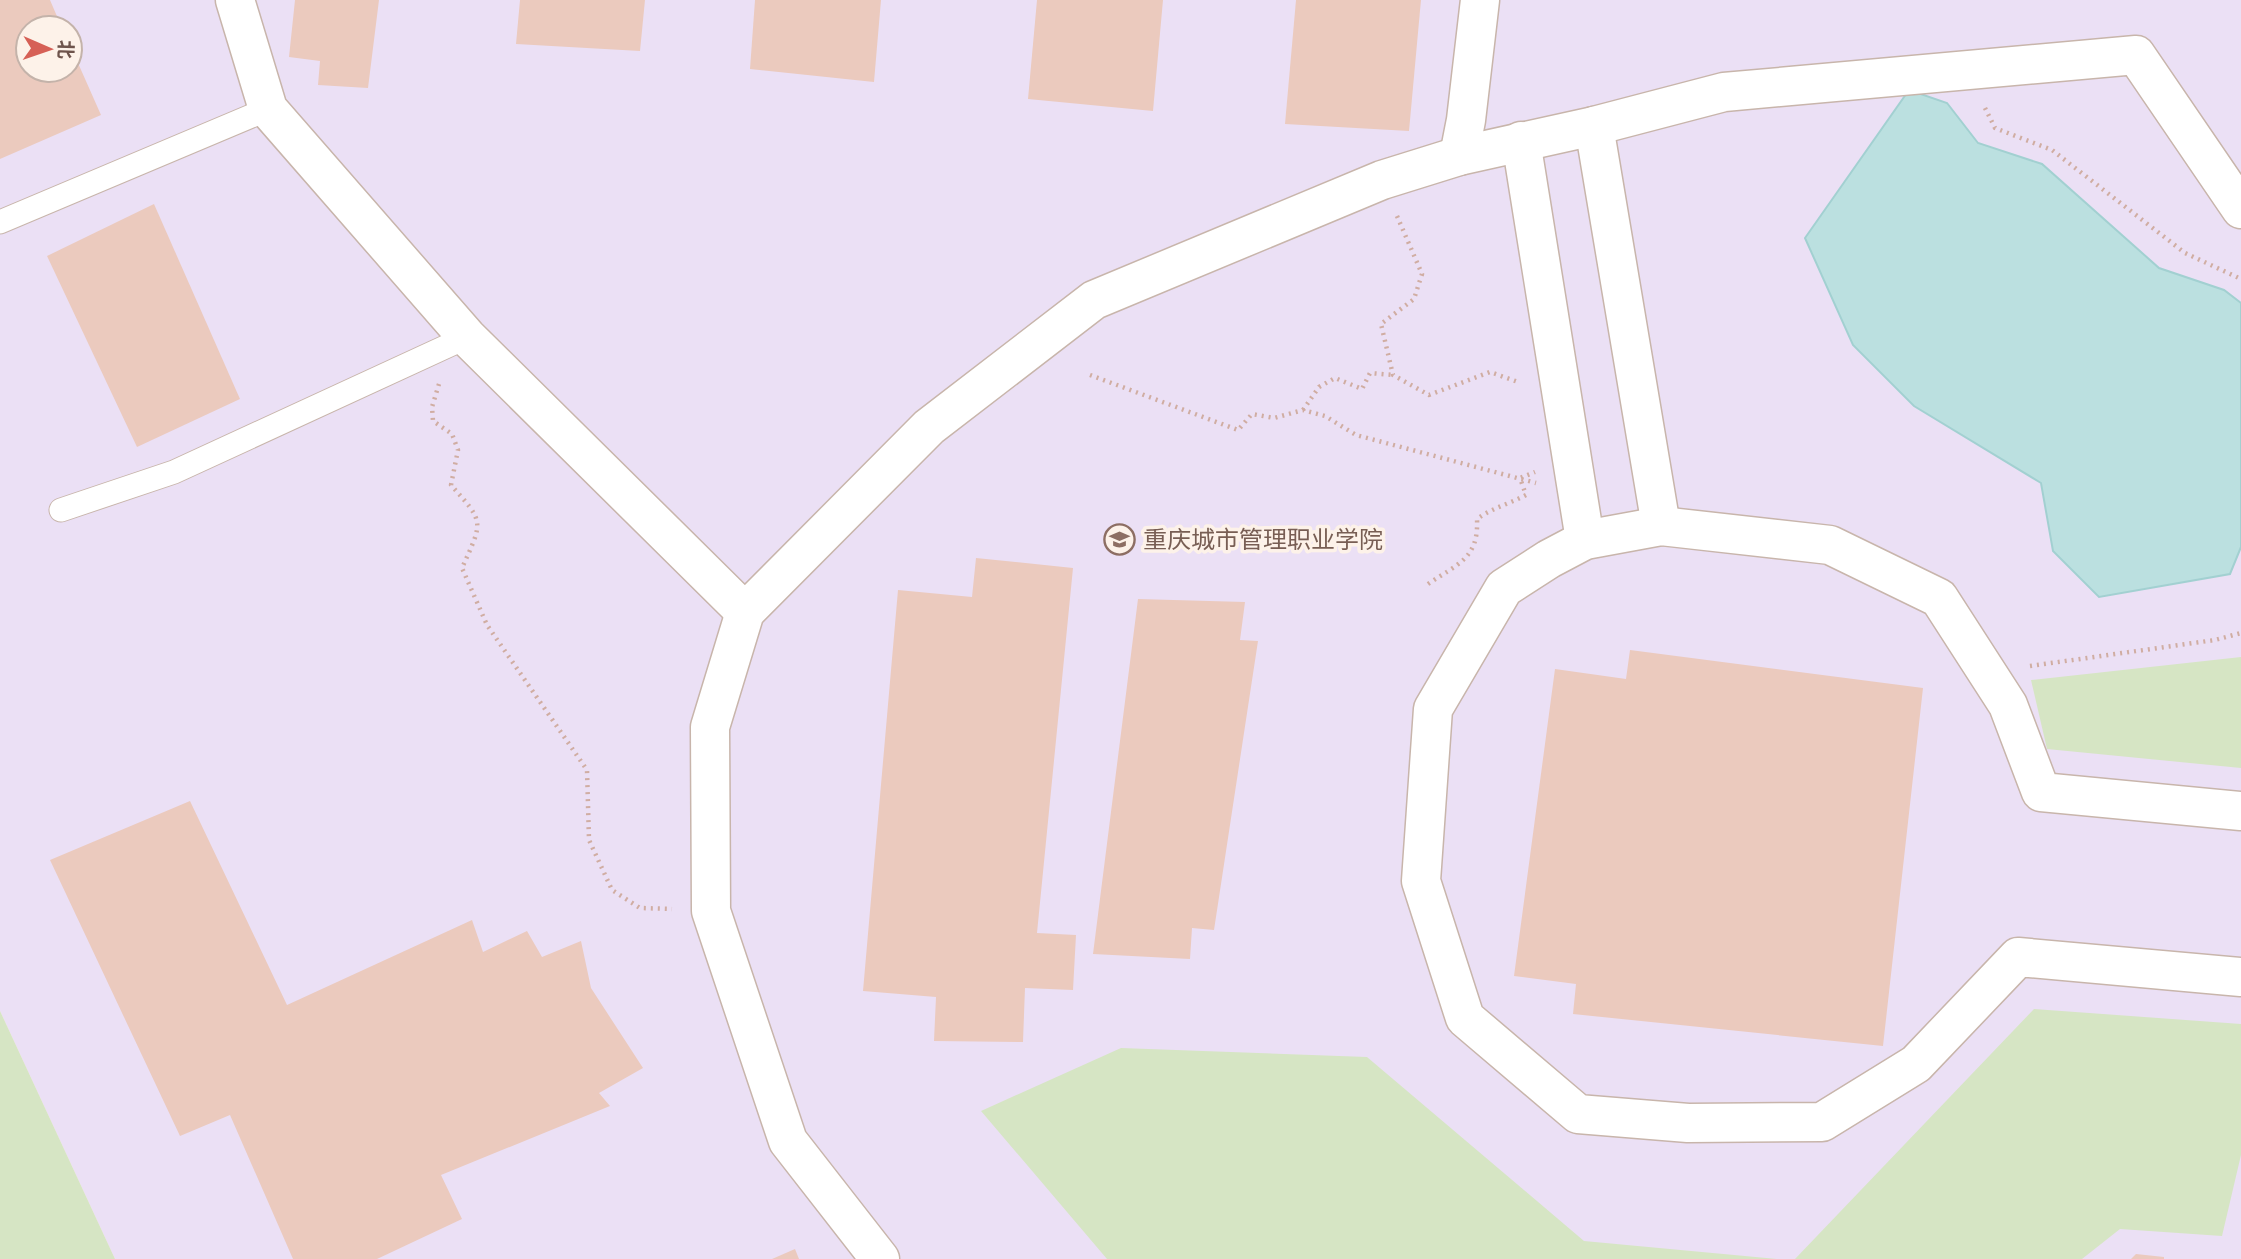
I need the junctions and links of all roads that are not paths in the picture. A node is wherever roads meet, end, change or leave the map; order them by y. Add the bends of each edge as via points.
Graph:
1 (235, 0) edge
2 (1480, 0) edge
3 (268, 109) junction
4 (1594, 126) junction
5 (1521, 141) junction
6 (1459, 156) junction
7 (2241, 209) edge
8 (0, 222) edge
9 (460, 340) junction
10 (61, 510) dead end
11 (1661, 526) junction
12 (1585, 540) junction
13 (745, 612) junction
14 (2241, 811) edge
15 (2241, 977) edge
16 (880, 1259) edge

1 - 3 street
2 - 6 street
3 - 8 lane
3 - 9 street
4 - 5 street
4 - 7 street via 1724,92 2136,55
4 - 11 street
5 - 6 street
5 - 12 street
6 - 13 street via 1382,180 1094,300 929,427
9 - 10 lane via 174,472
9 - 13 street
11 - 12 street
11 - 14 street via 1830,545 1939,598 2008,705 2042,792
12 - 15 street via 1504,588 1433,709 1421,881 1465,1018 1578,1114 1688,1124 1822,1122 1916,1064 2018,957
13 - 16 street via 710,727 711,911 788,1141

